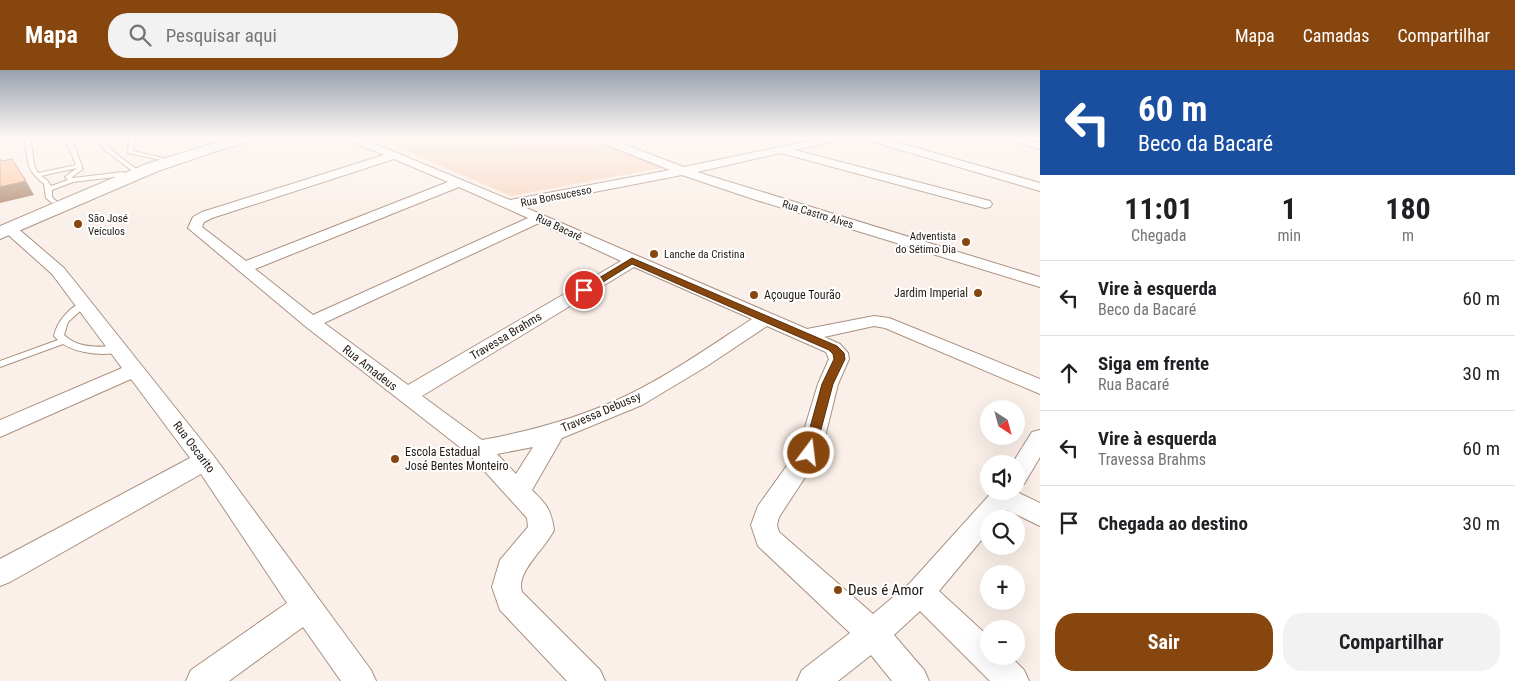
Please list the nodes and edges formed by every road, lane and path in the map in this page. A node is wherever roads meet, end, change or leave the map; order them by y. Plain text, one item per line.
1 (79, 166) edge
2 (32, 167) edge
3 (77, 167) edge
4 (124, 167) edge
5 (140, 167) edge
6 (153, 167) edge
7 (360, 167) edge
8 (421, 167) edge
9 (671, 167) edge
10 (704, 167) edge
11 (845, 167) edge
12 (969, 167) edge
13 (128, 171) junction
14 (683, 171) junction
15 (37, 175) junction
16 (72, 180) junction
17 (458, 183) junction
18 (1040, 187) edge
19 (52, 195) junction
20 (510, 204) junction
21 (985, 204) dead end
22 (539, 218) junction
23 (3, 229) edge
24 (632, 261) junction
25 (245, 267) junction
26 (1040, 282) edge
27 (84, 304) junction
28 (765, 319) junction
29 (311, 322) junction
30 (805, 334) junction
31 (63, 341) junction
32 (119, 350) junction
33 (0, 364) edge
34 (135, 370) junction
35 (1040, 387) edge
36 (406, 396) junction
37 (0, 429) edge
38 (554, 432) junction
39 (1040, 438) edge
40 (478, 449) junction
41 (205, 461) junction
42 (1025, 463) edge
43 (518, 491) junction
44 (999, 500) edge
45 (1023, 500) edge
46 (1040, 514) edge
47 (0, 573) edge
48 (920, 592) junction
49 (306, 607) junction
50 (873, 634) junction
51 (202, 681) edge
52 (360, 681) edge
53 (589, 681) edge
54 (813, 681) edge
55 (913, 681) edge
56 (1013, 681) edge

1 - 16 lane
2 - 15 lane
3 - 15 lane
4 - 13 lane
5 - 13 main road
6 - 23 main road
7 - 25 street, Rua Amadeus
8 - 17 street, Rua Bacaré
9 - 14 street, Rua Castro Alves
10 - 14 street, Rua Bonsucesso
11 - 21 street
12 - 18 street
13 - 16 lane
13 - 19 main road
14 - 20 street, Rua Bonsucesso
14 - 26 street, Rua Castro Alves
15 - 19 lane
16 - 19 lane
17 - 20 street, Rua Bacaré
17 - 25 street
19 - 23 main road
20 - 22 street, Rua Bacaré
22 - 24 street, Rua Bacaré
22 - 29 street
23 - 27 street, Rua Oscarito
24 - 28 street, Rua Bacaré
24 - 36 street, Travessa Brahms
25 - 29 street, Rua Amadeus
27 - 31 lane
27 - 32 street, Rua Oscarito
28 - 30 street, Rua Bacaré
28 - 38 street, Travessa Debussy
29 - 36 street, Rua Amadeus
30 - 35 street
30 - 50 street, Rua Bacaré
31 - 32 lane
31 - 33 lane
32 - 34 street, Rua Oscarito
34 - 37 street
34 - 41 street, Rua Oscarito
36 - 40 street, Rua Amadeus
38 - 40 street, Travessa Debussy
38 - 43 street
39 - 42 street
40 - 43 street, Rua Amadeus
41 - 47 street
41 - 49 street, Rua Oscarito
43 - 53 street, Rua Amadeus
44 - 48 street
45 - 46 street
48 - 50 street
48 - 56 street
49 - 51 street
49 - 52 street, Rua Oscarito
50 - 54 street
50 - 55 street, Rua Bacaré

